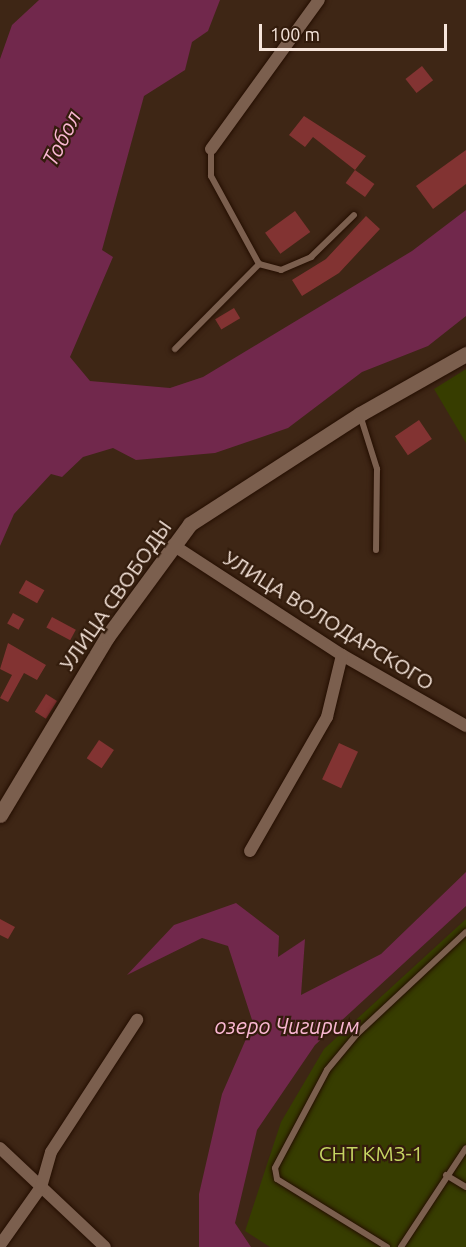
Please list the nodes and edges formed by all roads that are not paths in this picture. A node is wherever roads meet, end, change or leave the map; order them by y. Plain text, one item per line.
1 (319, 0) edge
2 (211, 149) joint
3 (354, 215) dead end
4 (259, 264) junction
5 (175, 349) dead end
6 (466, 354) edge
7 (360, 414) junction
8 (173, 545) junction
9 (376, 550) dead end
10 (342, 655) junction
11 (466, 726) edge
12 (0, 815) edge
13 (250, 851) dead end
14 (466, 932) edge
15 (137, 1020) dead end
16 (0, 1148) edge
17 (466, 1148) edge
18 (446, 1175) junction
19 (41, 1187) junction
20 (466, 1187) edge
21 (0, 1245) edge
22 (105, 1247) edge
23 (387, 1247) edge
24 (401, 1247) edge

1 - 2 street
2 - 4 lane
3 - 4 lane
4 - 5 lane
6 - 7 street, УЛИЦА СВОБОДЫ
7 - 8 street, УЛИЦА СВОБОДЫ
7 - 9 lane
8 - 10 street, УЛИЦА ВОЛОДАРСКОГО
8 - 12 street, УЛИЦА СВОБОДЫ
10 - 11 street, УЛИЦА ВОЛОДАРСКОГО
10 - 13 street
14 - 23 lane
15 - 19 street
16 - 19 street
17 - 18 lane
18 - 20 lane
18 - 24 lane
19 - 21 street
19 - 22 street

